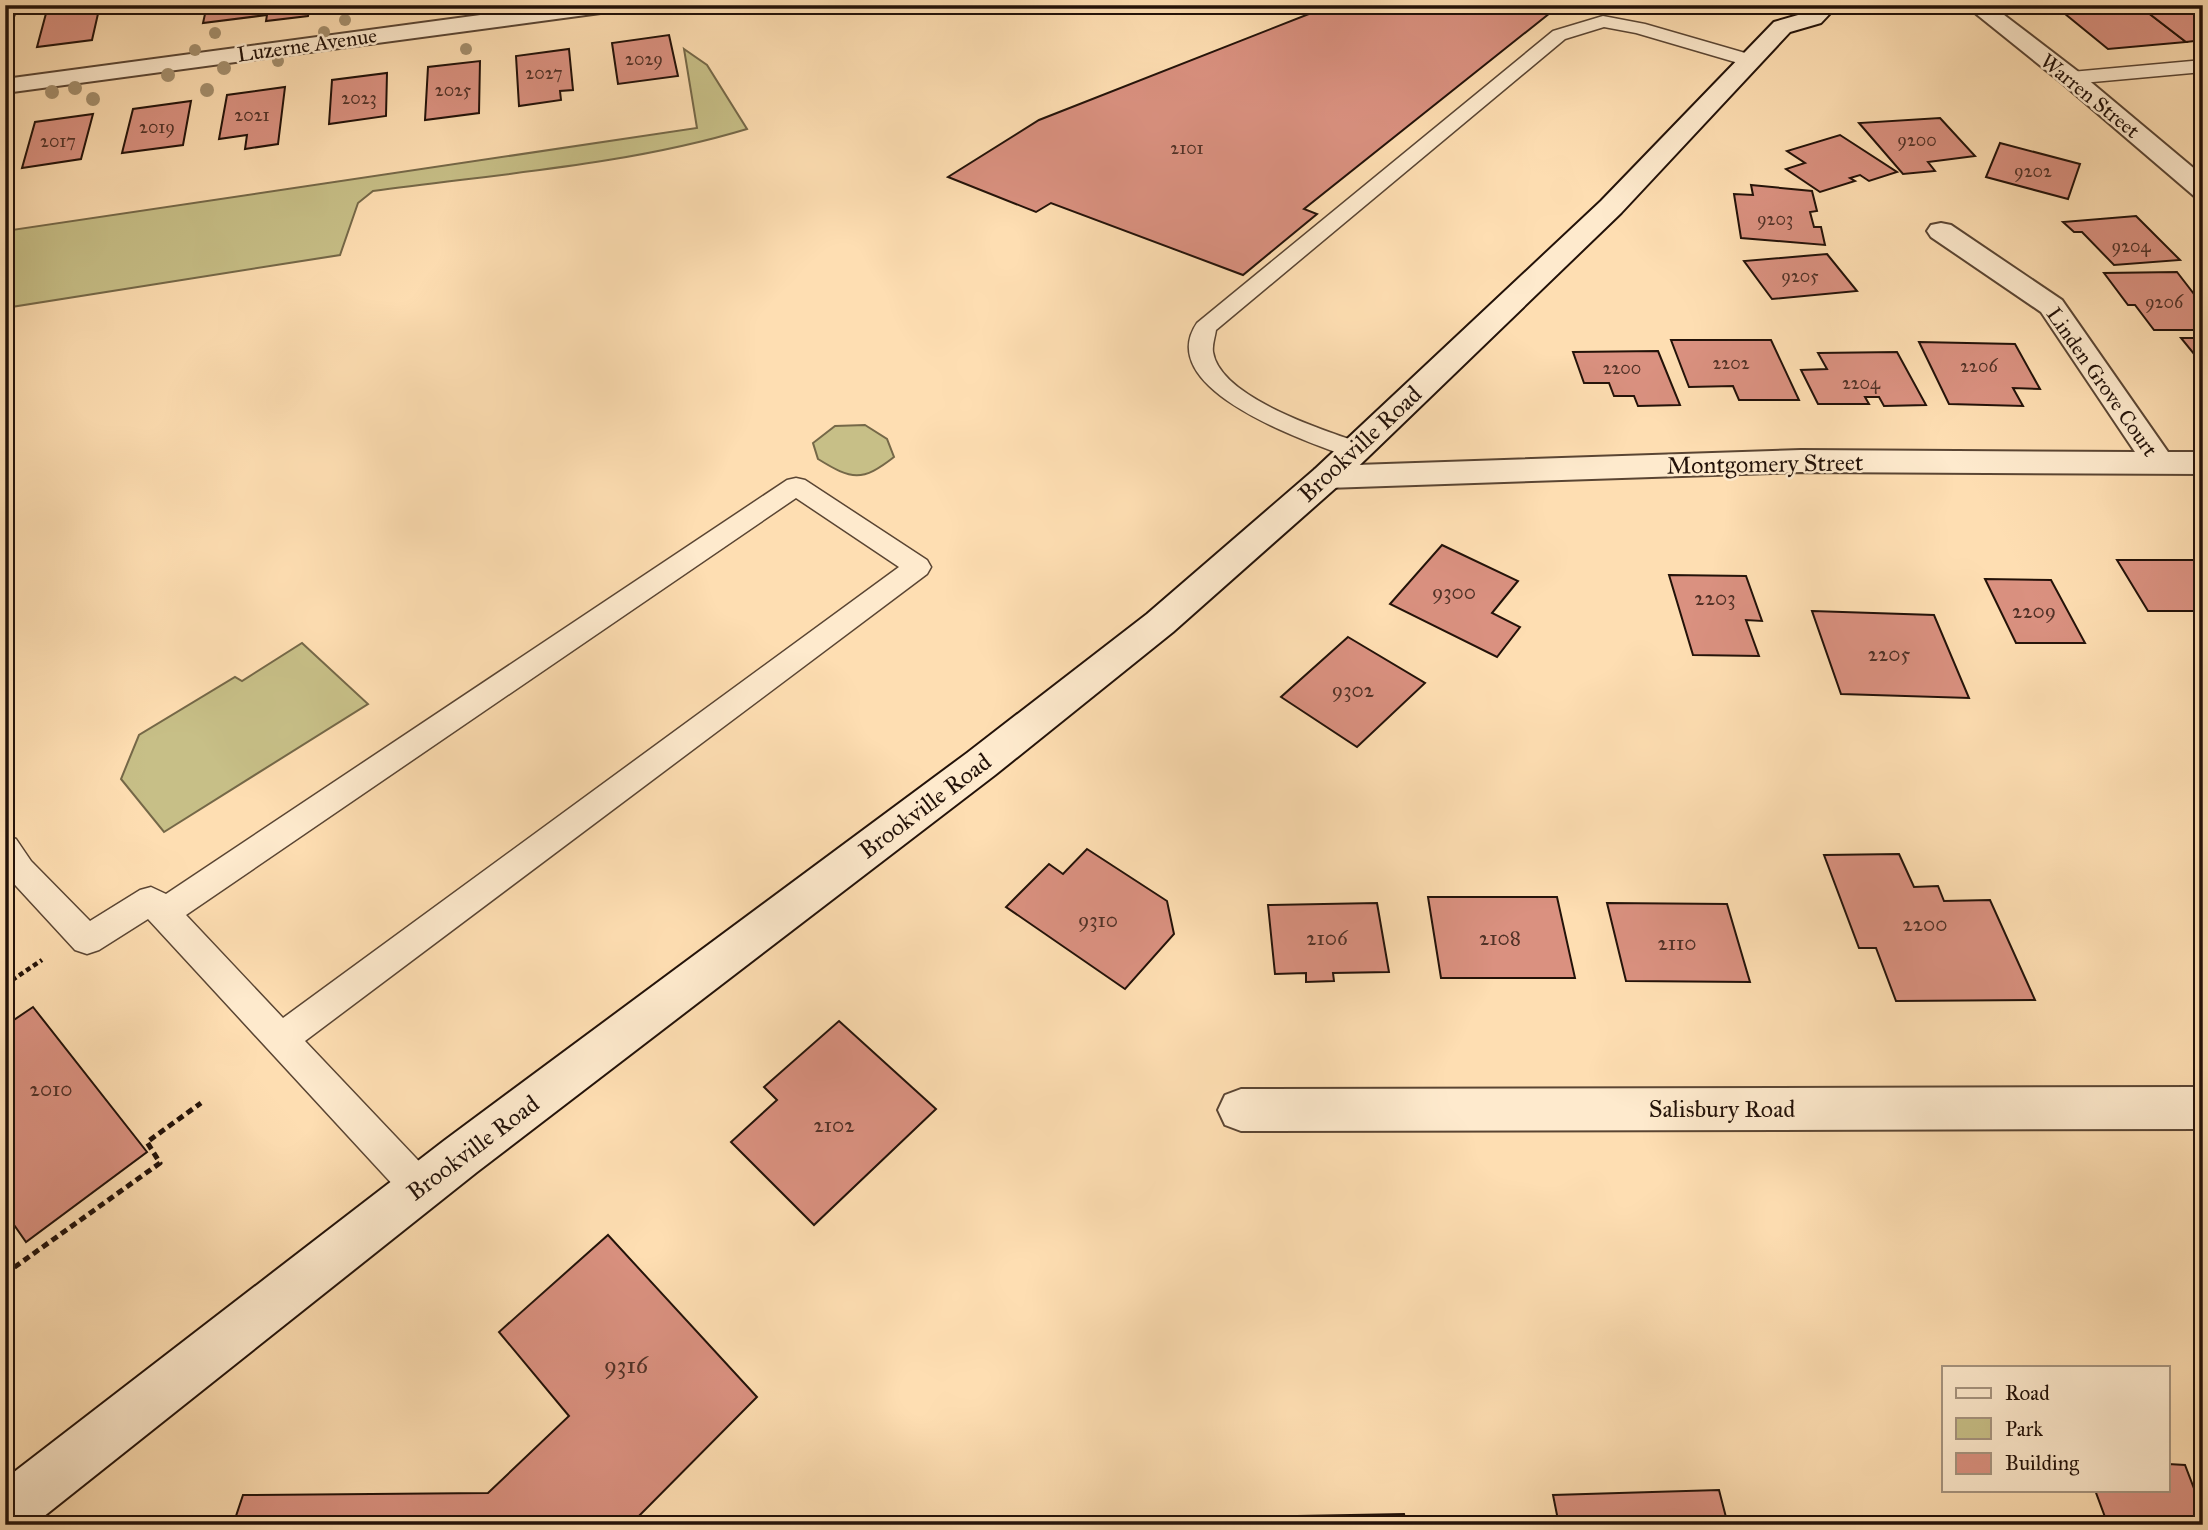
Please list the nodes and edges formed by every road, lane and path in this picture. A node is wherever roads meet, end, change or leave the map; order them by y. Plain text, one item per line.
1 (608, 5) edge
2 (1827, 5) edge
3 (1976, 5) edge
4 (1784, 16) edge
5 (1752, 61) junction
6 (2203, 66) edge
7 (2071, 78) junction
8 (5, 86) edge
9 (2203, 190) edge
10 (1941, 231) dead end
11 (1355, 450) junction
12 (2159, 463) junction
13 (2203, 463) edge
14 (1327, 477) junction
15 (5, 848) edge
16 (163, 913) junction
17 (48, 956) dead end
18 (5, 985) edge
19 (280, 1040) junction
20 (201, 1103) dead end
21 (2203, 1108) edge
22 (1241, 1110) dead end
23 (420, 1188) junction
24 (5, 1274) edge
25 (5, 1513) edge

1 - 8 street, Luzerne Avenue
2 - 4 street, Brookville Road
3 - 7 street, Warren Street
4 - 5 street, Brookville Road
5 - 11 street, Brookville Road
5 - 11 lane
6 - 7 lane
7 - 9 street, Warren Street
10 - 12 street, Linden Grove Court
11 - 14 street, Brookville Road
12 - 13 street, Montgomery Street
12 - 14 street, Montgomery Street
14 - 23 street, Brookville Road
15 - 16 lane
16 - 19 lane
16 - 19 lane
17 - 18 path
19 - 23 lane
20 - 24 path
21 - 22 street, Salisbury Road
23 - 25 street, Brookville Road

